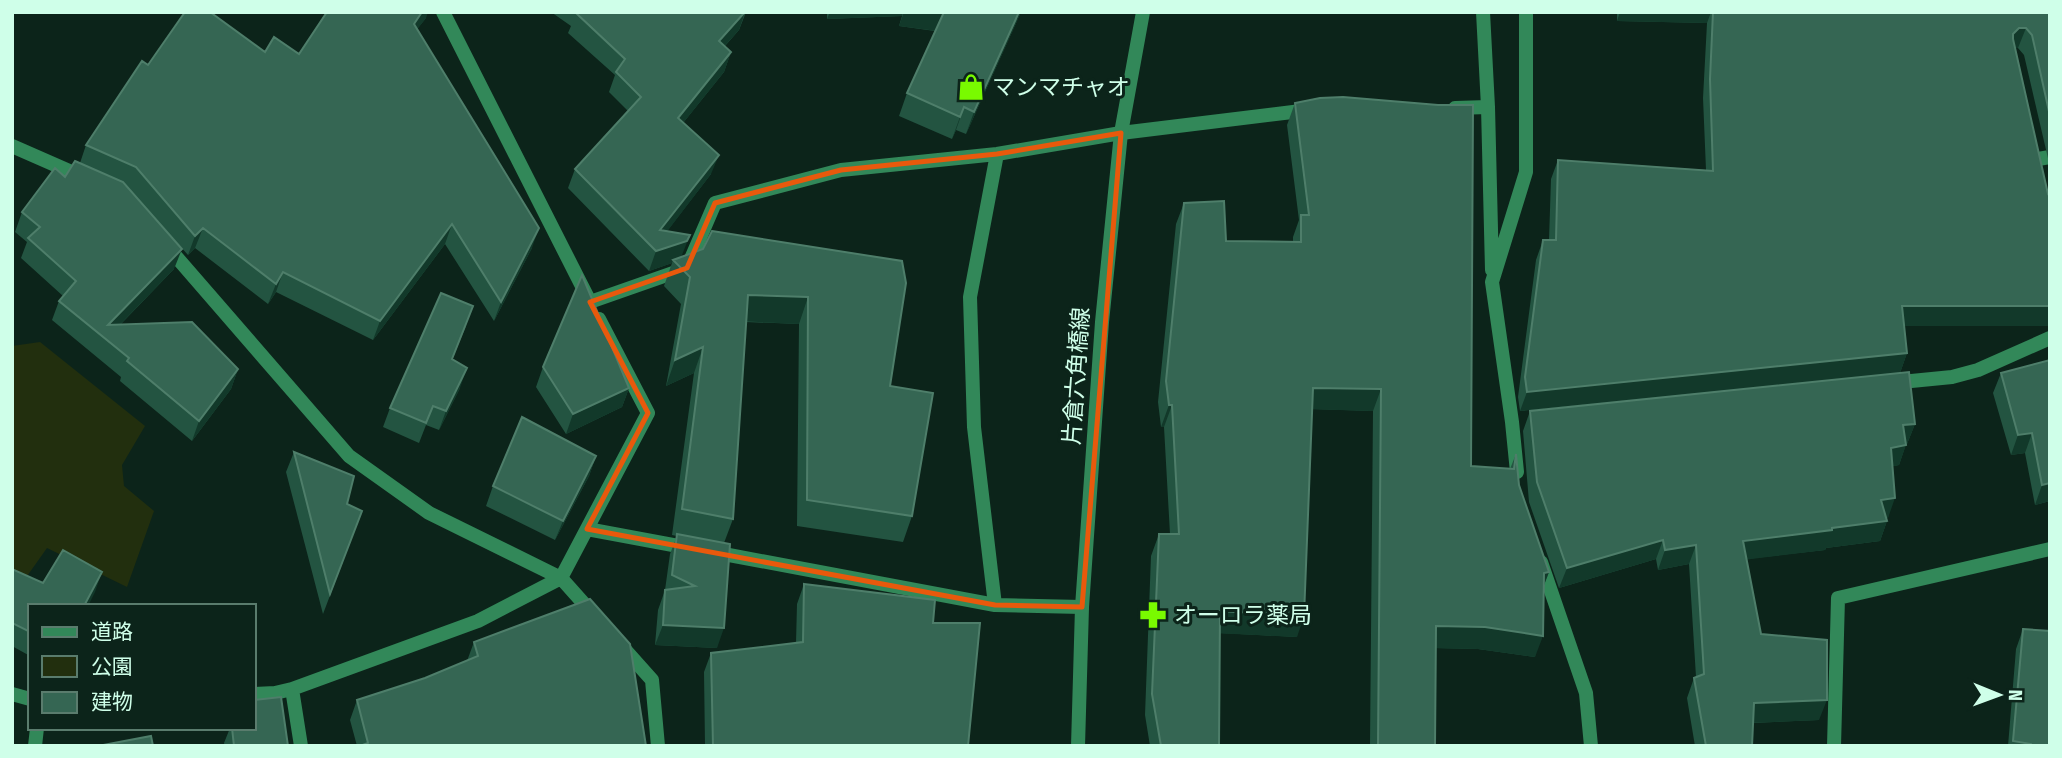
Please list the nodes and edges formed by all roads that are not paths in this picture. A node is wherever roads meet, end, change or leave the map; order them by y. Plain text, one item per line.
1 (443, 12) edge
2 (1143, 12) edge
3 (1483, 12) edge
4 (1526, 12) edge
5 (1488, 107) junction
6 (1436, 108) edge
7 (1318, 110) edge
8 (1121, 133) junction
9 (12, 146) edge
10 (997, 154) junction
11 (98, 184) edge
12 (158, 236) edge
13 (1492, 282) junction
14 (590, 302) junction
15 (2050, 338) edge
16 (1883, 384) edge
17 (1519, 490) edge
18 (587, 529) junction
19 (2050, 549) edge
20 (1538, 554) edge
21 (561, 578) junction
22 (995, 605) junction
23 (1082, 607) junction
24 (292, 689) junction
25 (256, 694) edge
26 (301, 746) edge
27 (658, 746) edge
28 (1078, 746) edge
29 (1591, 746) edge
30 (1834, 746) edge

1 - 14 street
2 - 8 street, 片倉六角橋線
3 - 5 street
4 - 13 street
5 - 6 street
5 - 13 street
7 - 8 street
8 - 10 street
8 - 23 street, 片倉六角橋線
9 - 11 street
10 - 14 street
10 - 22 street
12 - 21 street
13 - 17 street
14 - 18 street
15 - 16 street
18 - 21 street
18 - 22 street
19 - 30 street
20 - 29 street
21 - 24 street
21 - 27 street
22 - 23 street
23 - 28 street, 片倉六角橋線
24 - 25 street
24 - 26 street

